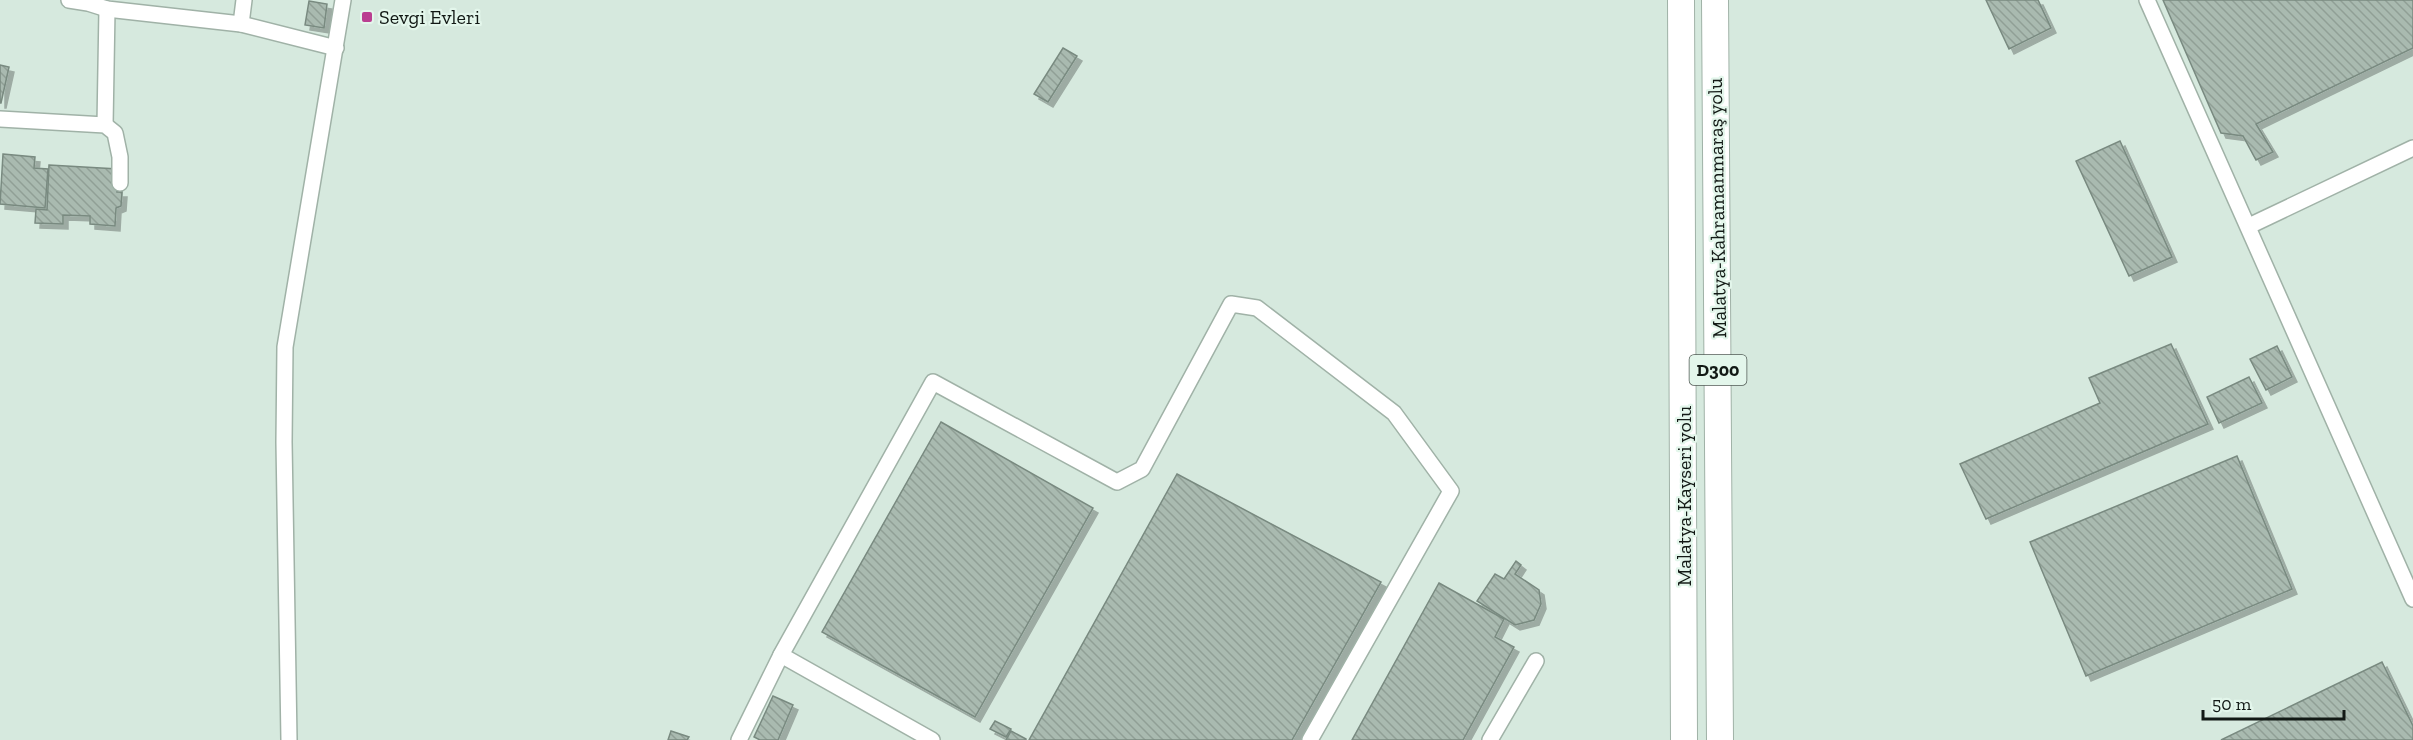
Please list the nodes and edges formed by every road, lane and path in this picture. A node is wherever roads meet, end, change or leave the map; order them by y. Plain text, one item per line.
1 (69, 0) edge
2 (168, 0) edge
3 (244, 0) edge
4 (343, 0) edge
5 (1681, 0) edge
6 (1715, 0) edge
7 (2148, 0) edge
8 (88, 1) edge
9 (107, 9) junction
10 (166, 16) junction
11 (241, 24) junction
12 (336, 48) junction
13 (0, 119) edge
14 (105, 125) junction
15 (2413, 148) edge
16 (120, 183) dead end
17 (2249, 226) junction
18 (2413, 599) edge
19 (781, 655) junction
20 (1536, 661) dead end
21 (289, 740) edge
22 (739, 740) edge
23 (932, 740) edge
24 (1310, 740) edge
25 (1490, 740) edge
26 (1684, 740) edge
27 (1720, 740) edge

1 - 8 street
2 - 10 street
3 - 11 street
4 - 12 street
5 - 26 highway, Malatya-Kayseri yolu / D300
6 - 27 highway, Malatya-Kahramanmaraş yolu / D300
7 - 17 street
8 - 9 street
9 - 10 street
9 - 14 street
10 - 11 street
11 - 12 street
12 - 21 street
13 - 14 street
14 - 16 street
15 - 17 street
17 - 18 street
19 - 22 street
19 - 23 street
19 - 24 street
20 - 25 street

